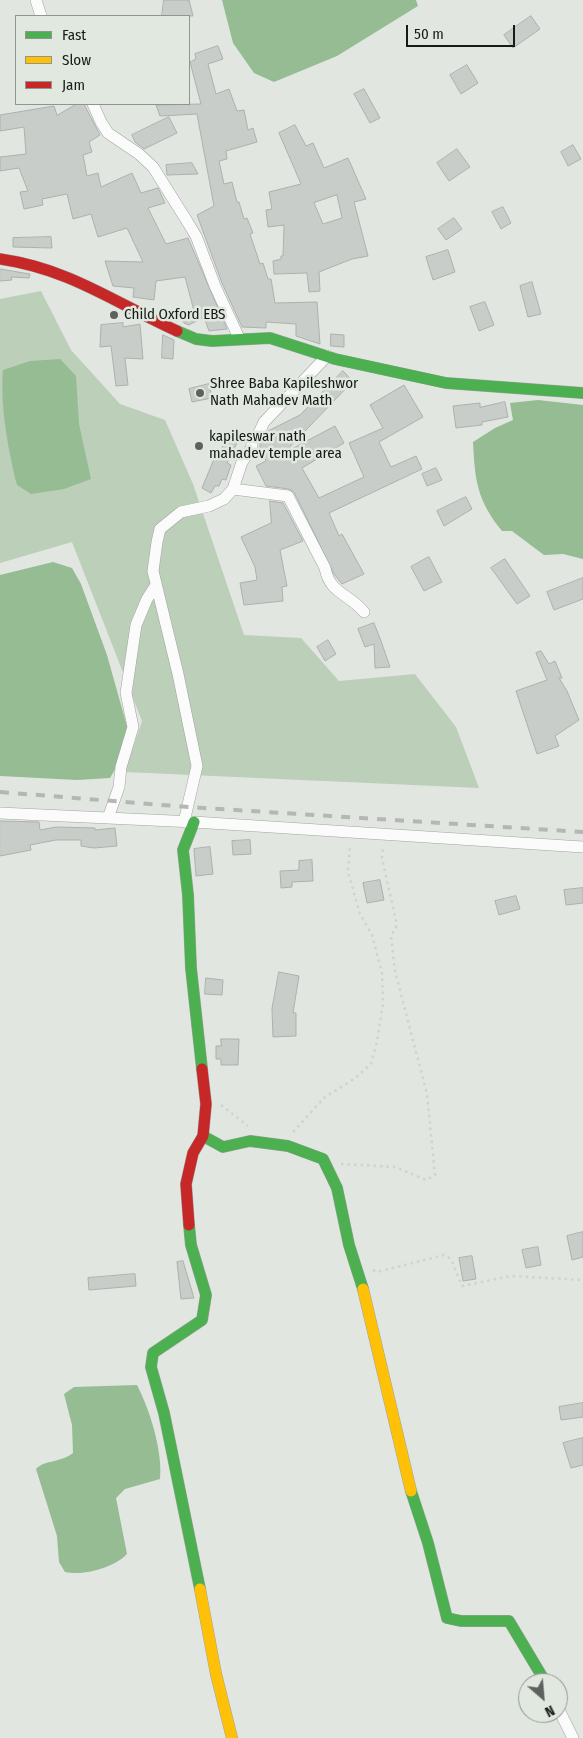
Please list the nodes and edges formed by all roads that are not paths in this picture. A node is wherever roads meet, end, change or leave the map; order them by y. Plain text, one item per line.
1 (36, 0) edge
2 (41, 15) edge
3 (93, 105) edge
4 (0, 259) edge
5 (239, 338) junction
6 (327, 356) junction
7 (583, 393) edge
8 (233, 489) junction
9 (156, 585) junction
10 (364, 612) dead end
11 (0, 812) edge
12 (108, 818) junction
13 (189, 822) junction
14 (583, 848) edge
15 (203, 1136) junction
16 (540, 1673) edge
17 (565, 1723) edge
18 (232, 1738) edge
19 (572, 1738) edge

1 - 2 street
3 - 5 street
4 - 5 street
5 - 6 street
6 - 7 street
6 - 8 street
8 - 9 street
8 - 10 street
9 - 12 street
9 - 13 street
11 - 12 street
12 - 13 street
13 - 14 street
13 - 15 street
15 - 16 street
15 - 18 street
17 - 19 street

